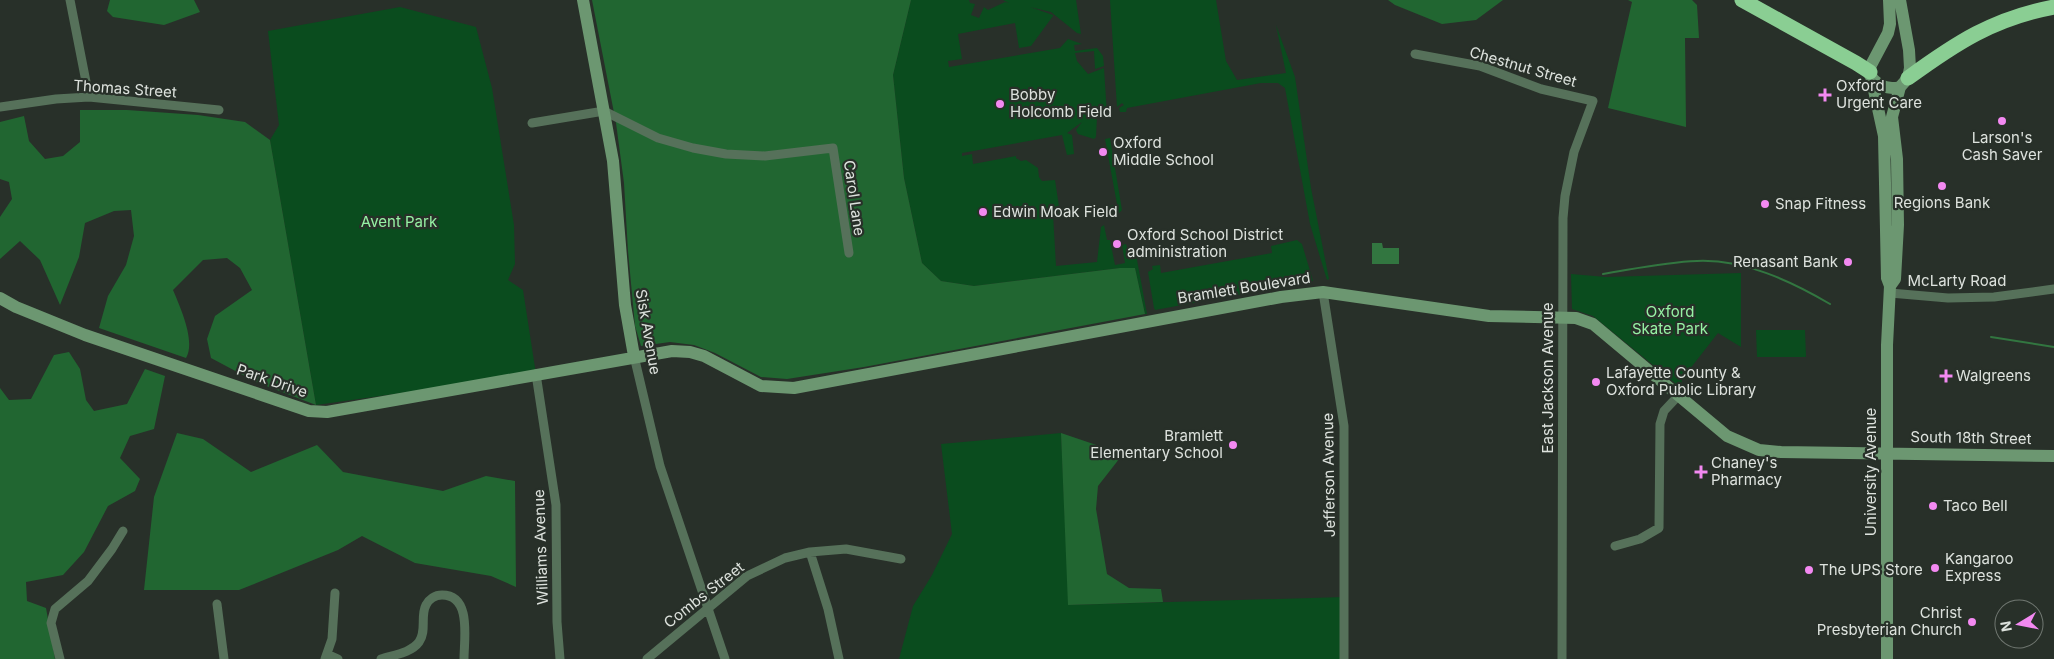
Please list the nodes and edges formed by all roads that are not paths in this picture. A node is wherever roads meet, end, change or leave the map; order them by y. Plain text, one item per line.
1 (70, 0) edge
2 (583, 0) edge
3 (1742, 0) edge
4 (1889, 0) edge
5 (1900, 0) edge
6 (2054, 8) edge
7 (1415, 54) dead end
8 (1870, 74) junction
9 (1904, 82) junction
10 (89, 97) junction
11 (1593, 101) joint
12 (0, 107) edge
13 (218, 110) dead end
14 (604, 111) junction
15 (532, 123) dead end
16 (849, 253) dead end
17 (2054, 289) edge
18 (1890, 290) junction
19 (1323, 292) junction
20 (0, 298) edge
21 (1562, 317) junction
22 (634, 356) junction
23 (536, 374) junction
24 (1679, 395) junction
25 (1887, 453) junction
26 (2054, 456) edge
27 (122, 532) dead end
28 (1615, 546) dead end
29 (810, 552) junction
30 (901, 559) dead end
31 (335, 593) dead end
32 (217, 604) dead end
33 (709, 607) junction
34 (326, 657) edge
35 (60, 659) edge
36 (224, 659) edge
37 (338, 659) edge
38 (381, 659) edge
39 (464, 659) edge
40 (560, 659) edge
41 (647, 659) edge
42 (725, 659) edge
43 (839, 659) edge
44 (1344, 659) edge
45 (1562, 659) edge
46 (1887, 659) edge

1 - 10 street
2 - 14 street, Sisk Avenue
3 - 8 highway
4 - 8 street
5 - 9 street, University Avenue
6 - 9 highway
7 - 11 street, Chestnut Street
8 - 9 street
8 - 18 street, University Avenue
9 - 18 street, University Avenue
10 - 12 street, Thomas Street
10 - 13 street, Thomas Street
11 - 21 street, East Jackson Avenue
14 - 15 street
14 - 16 street, Carol Lane
14 - 22 street, Sisk Avenue
17 - 18 street, McLarty Road
18 - 25 street, University Avenue
19 - 21 street, Bramlett Boulevard
19 - 22 street, Bramlett Boulevard
19 - 44 street, Jefferson Avenue
20 - 23 street, Park Drive
21 - 24 street, Bramlett Boulevard
21 - 45 street, East Jackson Avenue
22 - 23 street, Park Drive
22 - 33 street, Sisk Avenue
23 - 40 street, Williams Avenue
24 - 25 street, Bramlett Boulevard
24 - 28 street
25 - 26 street, South 18th Street
25 - 46 street, University Avenue
27 - 35 street
29 - 30 street, Combs Street
29 - 33 street, Combs Street
29 - 43 street
31 - 34 street
32 - 36 street
33 - 41 street, Combs Street
33 - 42 street, Sisk Avenue
34 - 37 street
38 - 39 street

